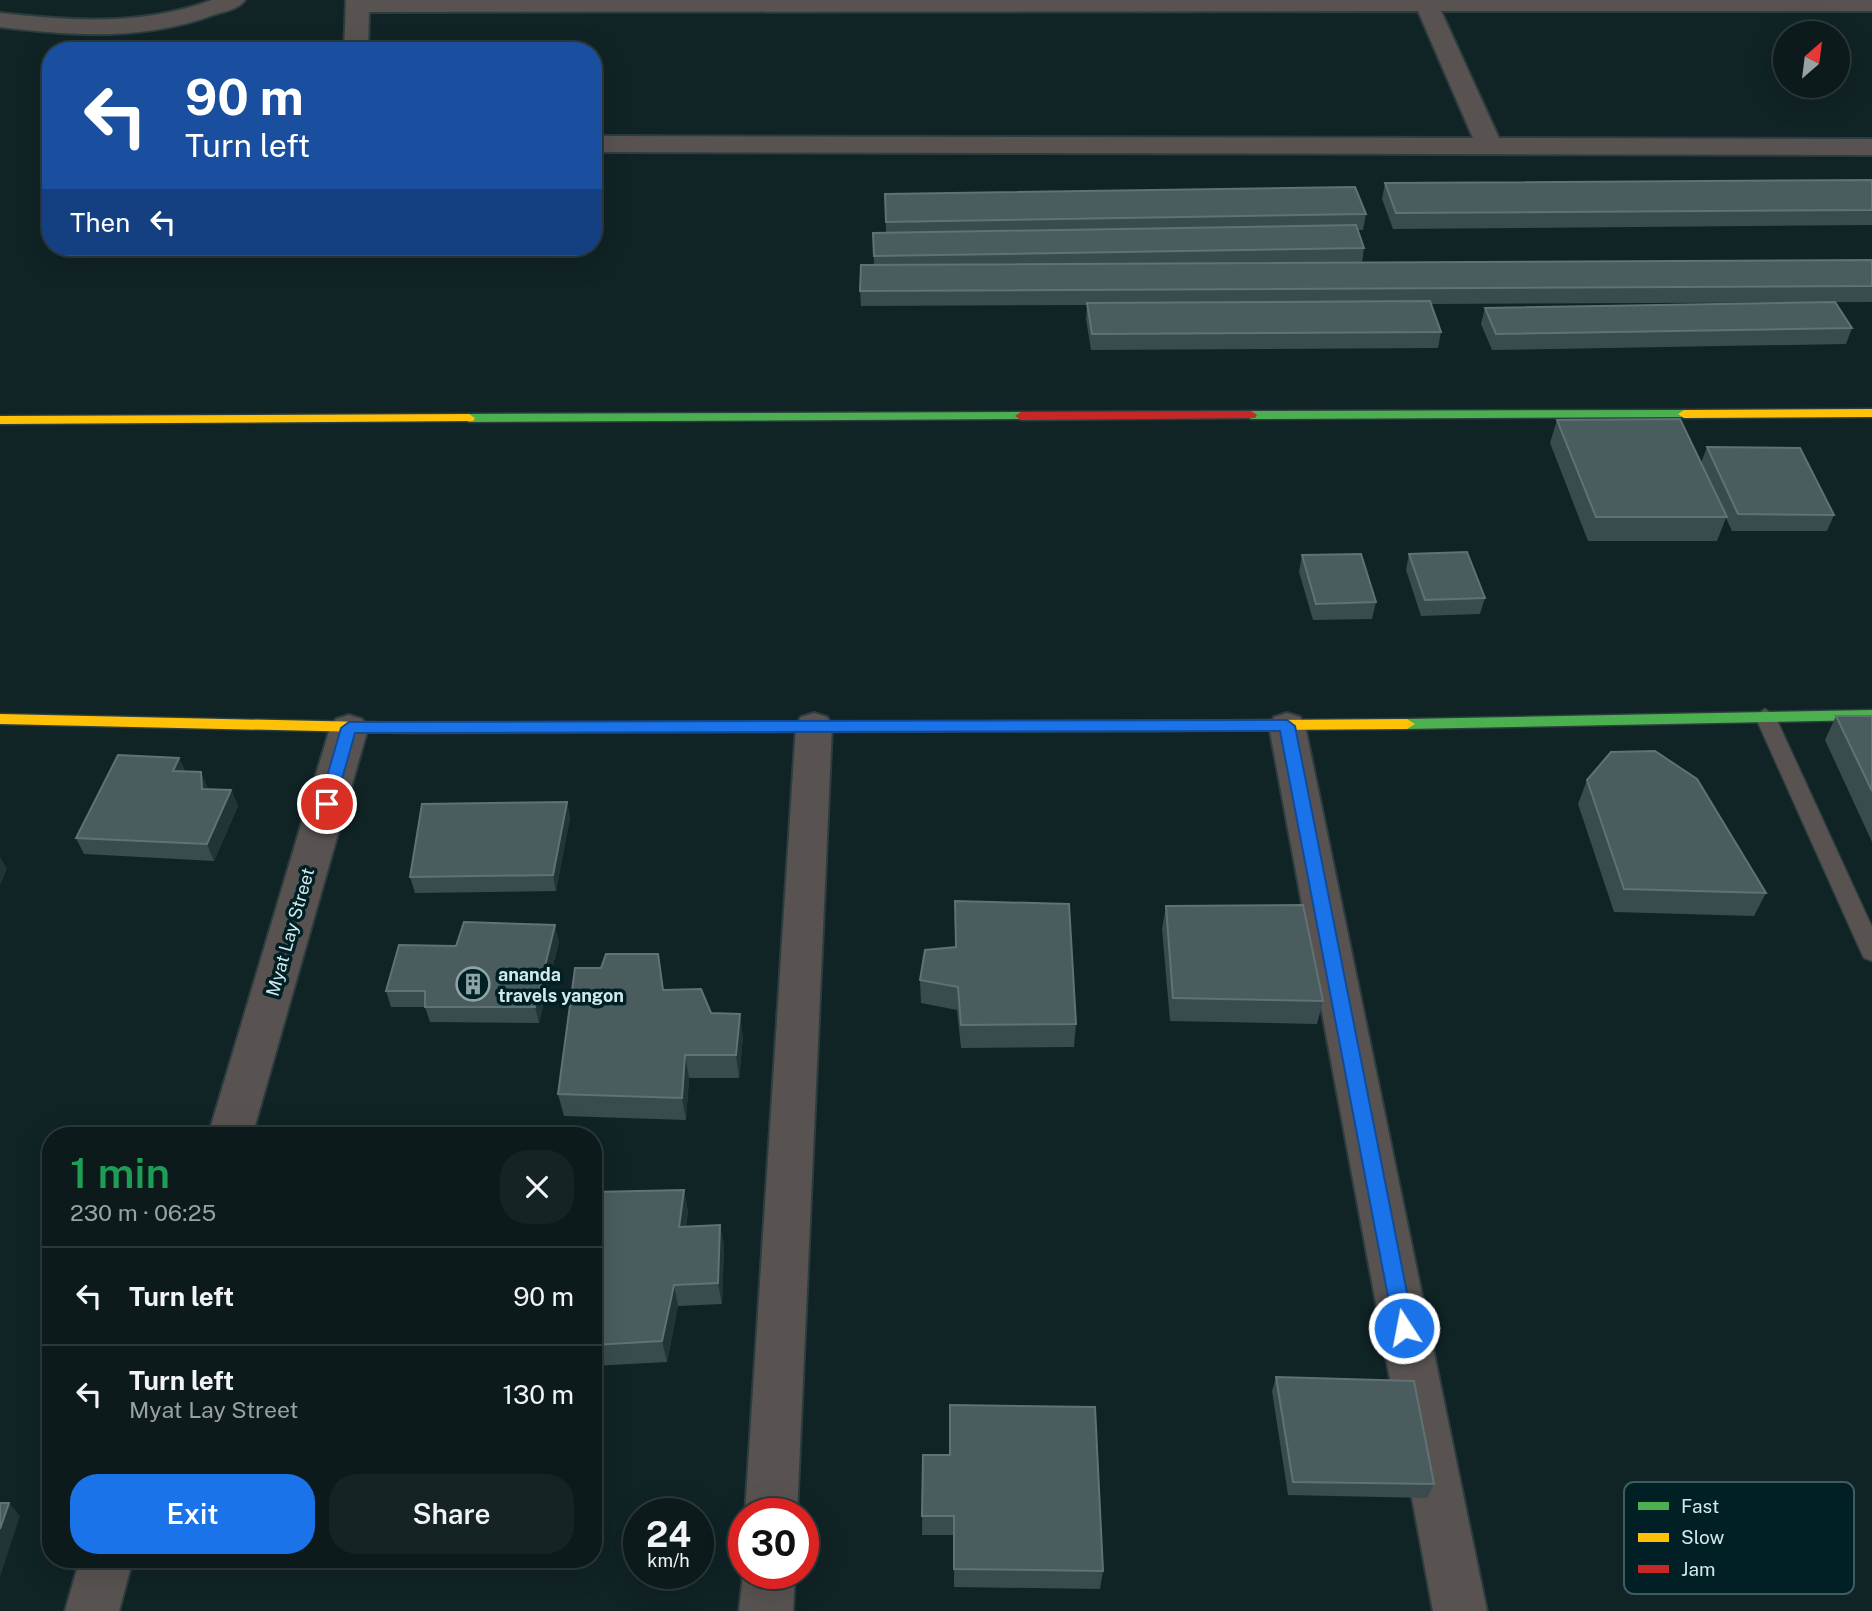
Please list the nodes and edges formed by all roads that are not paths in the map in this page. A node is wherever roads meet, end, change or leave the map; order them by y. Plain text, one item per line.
1 (233, 0) edge
2 (358, 3) edge
3 (699, 3) edge
4 (1426, 4) junction
5 (1872, 4) edge
6 (0, 20) edge
7 (356, 42) edge
8 (602, 144) edge
9 (1490, 147) junction
10 (1872, 147) edge
11 (1872, 413) edge
12 (0, 420) edge
13 (1872, 715) edge
14 (1765, 716) junction
15 (0, 719) edge
16 (814, 726) junction
17 (1287, 726) junction
18 (349, 728) junction
19 (1872, 952) edge
20 (233, 1127) edge
21 (772, 1498) edge
22 (104, 1568) edge
23 (767, 1589) edge
24 (92, 1611) edge
25 (766, 1611) edge
26 (1461, 1611) edge

1 - 6 street
2 - 3 street
2 - 7 street
3 - 4 street
4 - 5 street
4 - 9 street
8 - 9 street
9 - 10 street
11 - 12 street
13 - 14 street
14 - 17 street
14 - 19 lane
15 - 18 street
16 - 17 street
16 - 18 street
16 - 21 street
17 - 26 street
18 - 20 street, Myat Lay Street
22 - 24 street
23 - 25 street

